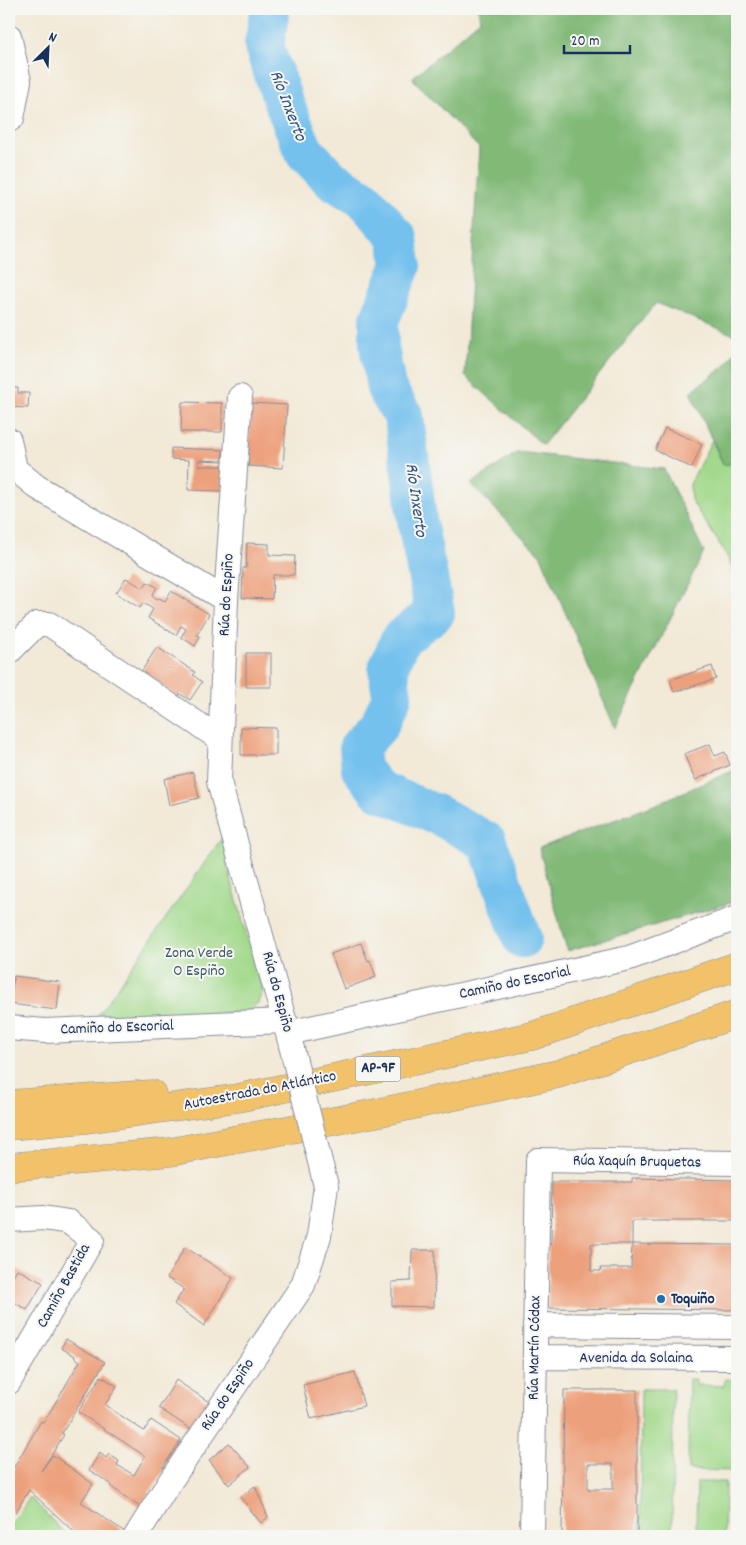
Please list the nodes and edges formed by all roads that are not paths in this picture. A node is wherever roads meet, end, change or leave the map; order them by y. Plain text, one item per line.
1 (9, 36) edge
2 (9, 120) edge
3 (240, 397) dead end
4 (9, 440) edge
5 (226, 600) junction
6 (9, 652) edge
7 (220, 739) junction
8 (737, 918) edge
9 (737, 966) edge
10 (737, 1014) edge
11 (9, 1028) edge
12 (288, 1033) junction
13 (238, 1098) junction
14 (9, 1104) edge
15 (9, 1126) edge
16 (170, 1152) junction
17 (538, 1160) joint
18 (737, 1163) edge
19 (9, 1167) edge
20 (9, 1185) edge
21 (9, 1220) edge
22 (535, 1325) junction
23 (737, 1327) edge
24 (535, 1357) junction
25 (737, 1358) edge
26 (9, 1382) edge
27 (136, 1536) edge
28 (532, 1536) edge

1 - 2 street
3 - 5 street, Rúa do Espiño
4 - 5 street
5 - 7 street, Rúa do Espiño
6 - 7 street
7 - 12 street, Rúa do Espiño
8 - 12 street, Camiño do Escorial
9 - 13 highway, Autoestrada do Atlántico / AP-9F
10 - 16 highway
11 - 12 street, Camiño do Escorial
12 - 27 street, Rúa do Espiño, bridge
13 - 14 highway
13 - 15 highway, Autoestrada do Atlántico / AP-9F
16 - 19 highway
16 - 20 highway
17 - 18 street, Rúa Xaquín Bruquetas
17 - 22 street, Rúa Martín Códax
21 - 26 street, Camiño Bastida
22 - 23 street, Avenida da Solaina
22 - 24 street, Rúa Martín Códax
24 - 25 street, Avenida da Solaina
24 - 28 street, Rúa Martín Códax

